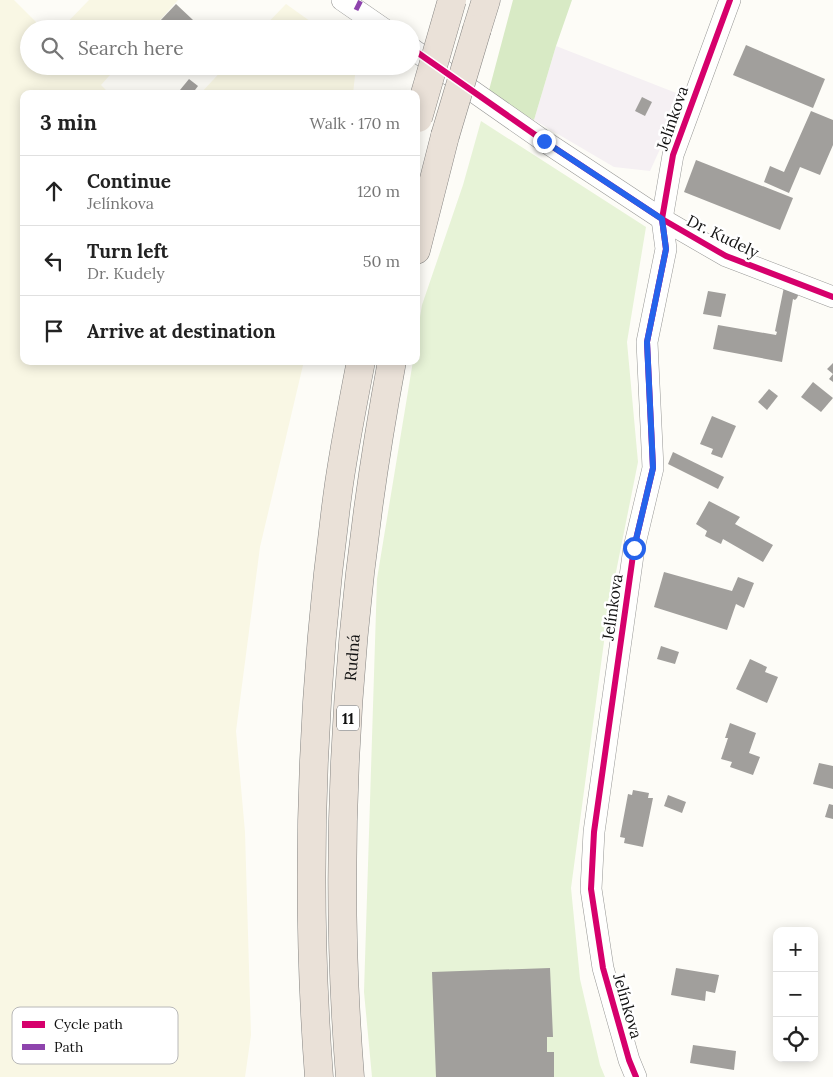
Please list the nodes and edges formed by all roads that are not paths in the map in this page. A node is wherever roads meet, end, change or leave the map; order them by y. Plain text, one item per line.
1 (342, 0) edge
2 (452, 0) edge
3 (486, 0) edge
4 (730, 0) edge
5 (371, 20) edge
6 (420, 54) edge
7 (420, 111) edge
8 (662, 219) junction
9 (420, 234) edge
10 (833, 297) edge
11 (360, 365) edge
12 (391, 365) edge
13 (319, 1077) edge
14 (350, 1077) edge
15 (636, 1077) edge

1 - 5 street
2 - 7 highway, bridge
3 - 9 highway, bridge
4 - 8 street, Jelínkova
6 - 8 street, Dr. Kudely
8 - 10 street, Dr. Kudely
8 - 15 street, Jelínkova
11 - 13 highway, Rudná / 11
12 - 14 highway, Rudná / 11

